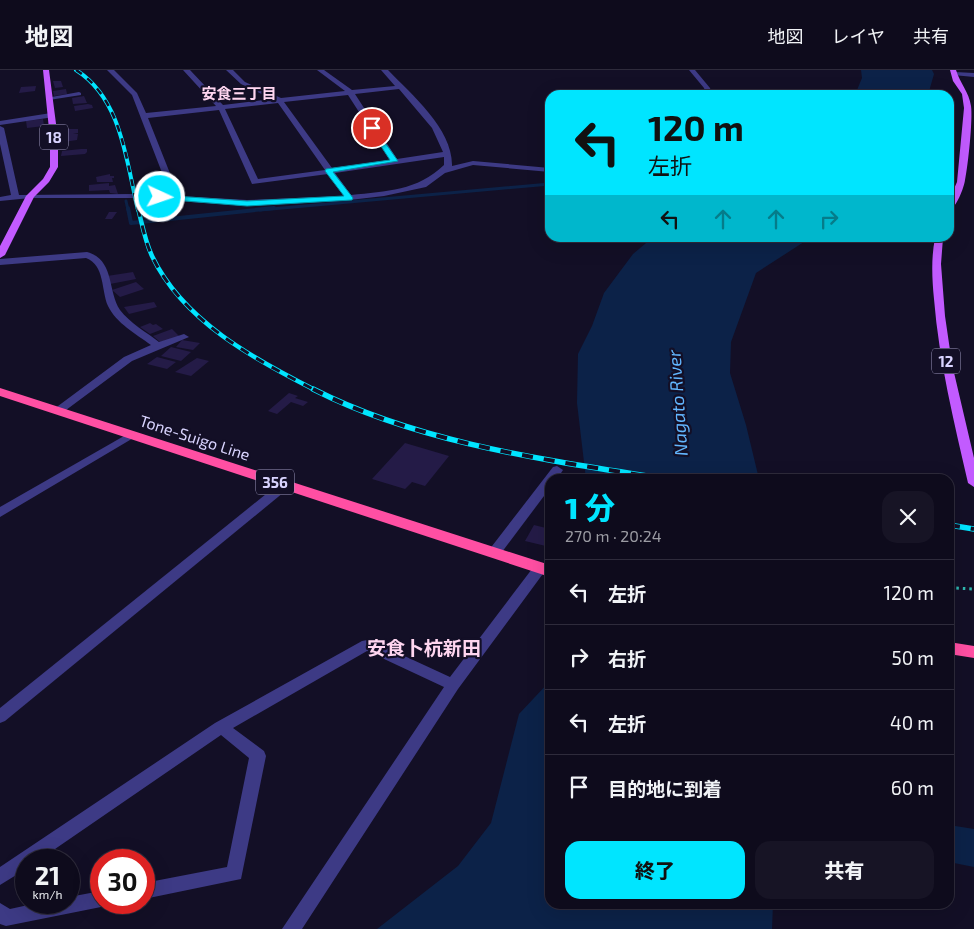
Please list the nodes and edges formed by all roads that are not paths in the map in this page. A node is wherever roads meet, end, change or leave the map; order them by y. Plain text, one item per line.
1 (46, 70) edge
2 (110, 70) edge
3 (186, 70) edge
4 (229, 70) edge
5 (320, 70) edge
6 (384, 70) edge
7 (692, 70) edge
8 (954, 72) edge
9 (974, 75) edge
10 (400, 87) junction
11 (708, 90) edge
12 (350, 92) junction
13 (79, 94) dead end
14 (49, 98) junction
15 (279, 100) junction
16 (221, 107) junction
17 (51, 115) junction
18 (143, 116) junction
19 (0, 122) edge
20 (0, 128) edge
21 (448, 154) junction
22 (394, 161) junction
23 (545, 170) edge
24 (329, 171) junction
25 (444, 171) junction
26 (30, 196) junction
27 (954, 197) edge
28 (16, 198) junction
29 (176, 198) junction
30 (349, 198) junction
31 (0, 199) edge
32 (938, 242) edge
33 (0, 255) edge
34 (0, 262) edge
35 (184, 337) dead end
36 (158, 346) junction
37 (0, 392) edge
38 (58, 411) junction
39 (131, 436) junction
40 (971, 452) edge
41 (974, 483) edge
42 (285, 485) junction
43 (545, 486) edge
44 (0, 513) edge
45 (494, 553) junction
46 (545, 569) edge
47 (954, 649) edge
48 (974, 652) edge
49 (453, 685) junction
50 (0, 717) edge
51 (221, 728) junction
52 (0, 877) edge
53 (155, 889) edge
54 (90, 901) edge
55 (0, 911) edge
56 (291, 929) edge

1 - 14 main road, 18
2 - 18 street
3 - 16 street
4 - 15 street
5 - 12 street
6 - 10 street
7 - 11 street
8 - 9 street
8 - 27 main road
10 - 12 street
10 - 21 street
12 - 15 street
12 - 22 street
13 - 14 street
14 - 17 main road, 18
15 - 16 street
15 - 24 street
16 - 18 street
16 - 24 street
17 - 19 street
17 - 26 main road, 18
18 - 29 street
20 - 28 street
21 - 22 street
21 - 25 street
22 - 24 street
23 - 25 street
24 - 30 street
25 - 30 street
26 - 28 street
26 - 29 street
26 - 33 main road, 18
28 - 31 street
29 - 30 street
32 - 40 main road, 12
34 - 36 street
35 - 36 street
36 - 38 street
37 - 38 highway, Tone-Suigo Line / 356
38 - 39 highway, Tone-Suigo Line / 356
39 - 42 highway, Tone-Suigo Line / 356
39 - 44 street
40 - 41 main road, 12
42 - 45 highway, Tone-Suigo Line / 356
42 - 50 street
43 - 45 street
45 - 46 highway, Tone-Suigo Line / 356
46 - 49 street
47 - 48 highway
49 - 51 street
49 - 56 street
51 - 52 street
51 - 53 street
54 - 55 street

